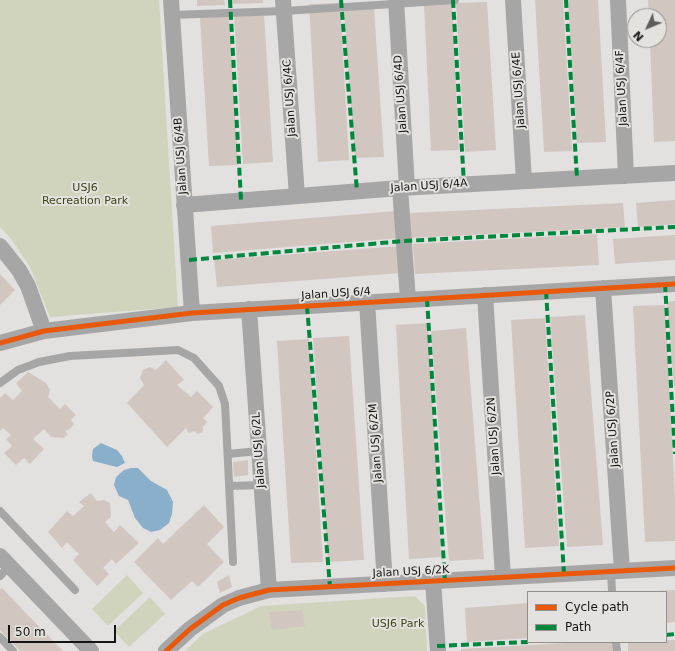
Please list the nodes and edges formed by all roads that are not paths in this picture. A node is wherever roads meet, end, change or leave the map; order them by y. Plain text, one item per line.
1 (455, 0) edge
2 (513, 0) edge
3 (618, 0) edge
4 (396, 2) edge
5 (284, 5) edge
6 (171, 8) edge
7 (675, 173) edge
8 (626, 176) junction
9 (524, 181) junction
10 (404, 188) junction
11 (297, 196) junction
12 (184, 205) junction
13 (0, 246) edge
14 (675, 284) edge
15 (604, 288) junction
16 (485, 295) junction
17 (408, 300) junction
18 (367, 302) junction
19 (249, 309) junction
20 (192, 313) junction
21 (44, 331) junction
22 (0, 343) edge
23 (0, 384) edge
24 (259, 451) junction
25 (228, 454) junction
26 (262, 485) junction
27 (229, 486) junction
28 (0, 511) edge
29 (233, 562) dead end
30 (3, 566) edge
31 (675, 568) edge
32 (617, 572) junction
33 (503, 577) junction
34 (433, 581) junction
35 (385, 584) junction
36 (75, 590) dead end
37 (269, 590) junction
38 (612, 591) edge
39 (0, 637) edge
40 (13, 651) edge
41 (91, 651) edge
42 (166, 651) edge
43 (438, 651) edge

1 - 4 lane
2 - 9 street, Jalan USJ 6/4E
3 - 8 street, Jalan USJ 6/4F
4 - 5 lane
4 - 10 street, Jalan USJ 6/4D
5 - 6 lane
5 - 11 street, Jalan USJ 6/4C
6 - 12 street, Jalan USJ 6/4B
7 - 8 street, Jalan USJ 6/4A
8 - 9 street, Jalan USJ 6/4A
9 - 10 street, Jalan USJ 6/4A
10 - 11 street, Jalan USJ 6/4A
10 - 17 street, Jalan USJ 6/4D
11 - 12 street, Jalan USJ 6/4A
12 - 20 street, Jalan USJ 6/4B
13 - 21 street
14 - 15 street, Jalan USJ 6/4
15 - 16 street, Jalan USJ 6/4
15 - 32 street, Jalan USJ 6/2P
16 - 17 street, Jalan USJ 6/4
16 - 33 street, Jalan USJ 6/2N
17 - 18 street, Jalan USJ 6/4
18 - 19 street, Jalan USJ 6/4
18 - 35 street, Jalan USJ 6/2M
19 - 20 street, Jalan USJ 6/4
19 - 24 street, Jalan USJ 6/2L
20 - 21 street, Jalan USJ 6/4
21 - 22 street, Jalan USJ 6/4
23 - 25 lane
24 - 25 lane
24 - 26 street, Jalan USJ 6/2L
25 - 27 lane
26 - 27 lane
26 - 37 street, Jalan USJ 6/2L
27 - 29 lane
28 - 36 lane
30 - 41 street
31 - 32 street, Jalan USJ 6/2K
32 - 33 street, Jalan USJ 6/2K
32 - 38 lane
33 - 34 street, Jalan USJ 6/2K
34 - 35 street, Jalan USJ 6/2K
34 - 43 street
35 - 37 street, Jalan USJ 6/2K
37 - 42 street, Jalan USJ 6/2K
39 - 40 lane

